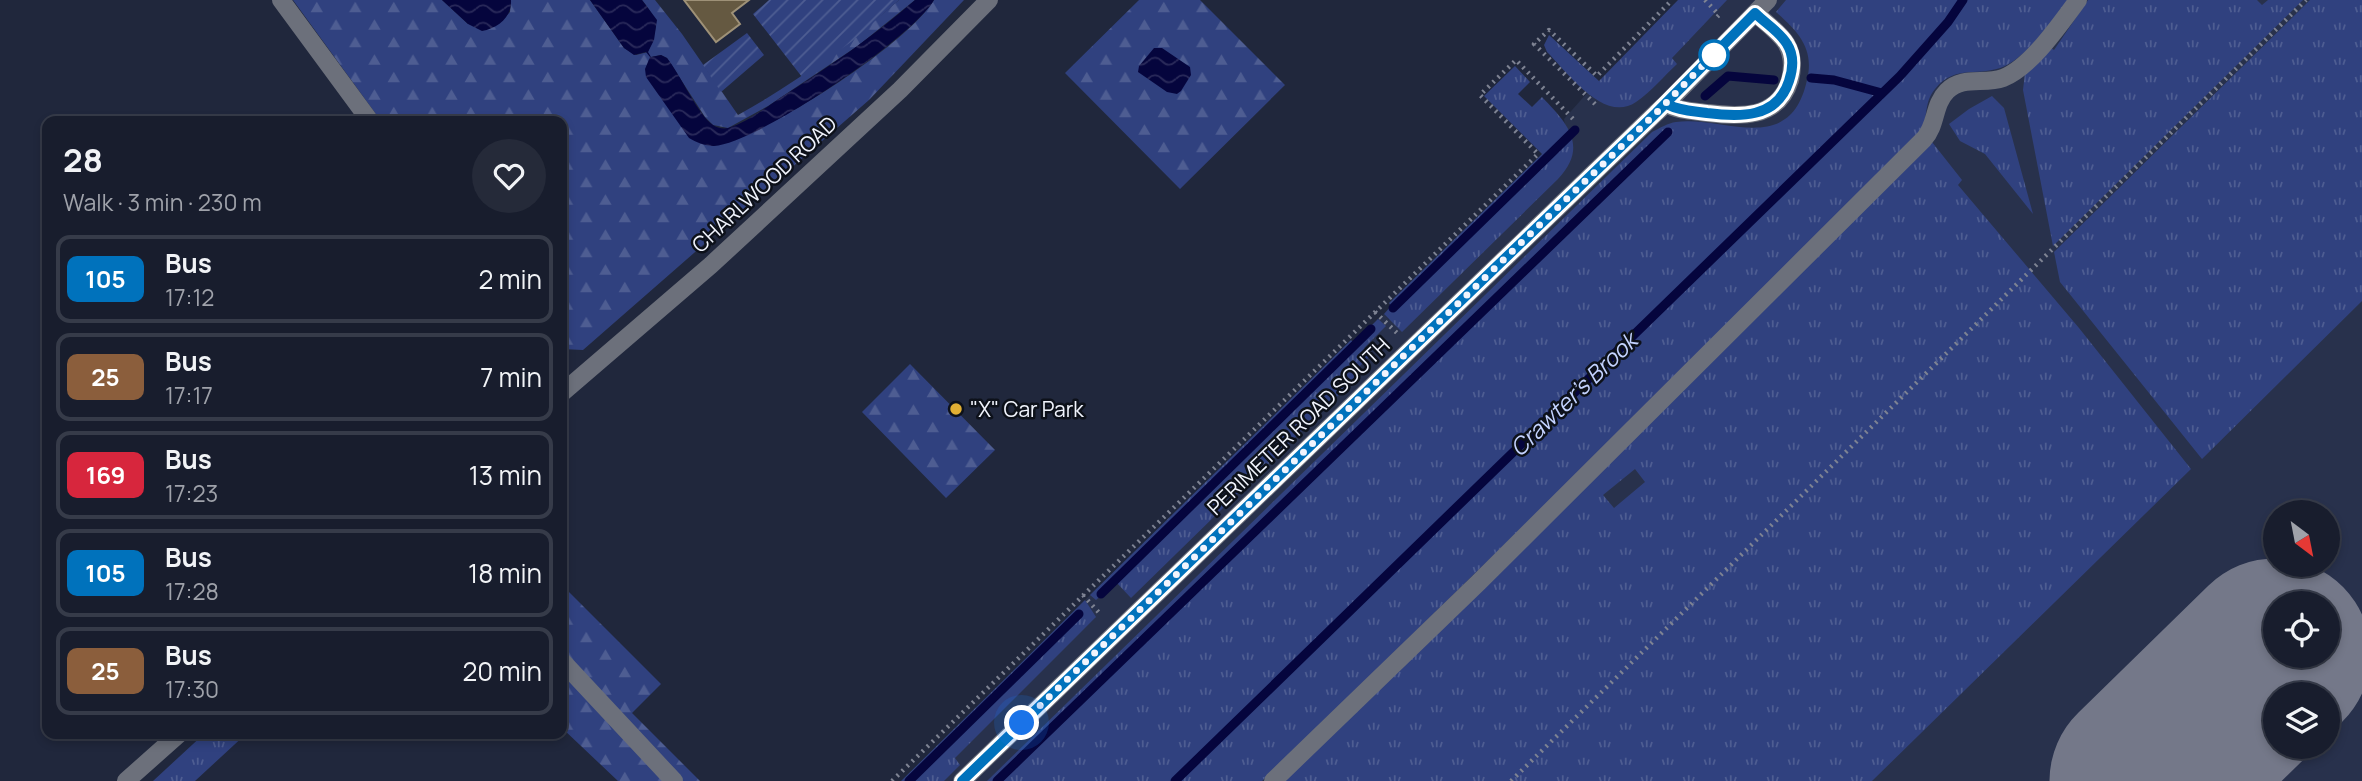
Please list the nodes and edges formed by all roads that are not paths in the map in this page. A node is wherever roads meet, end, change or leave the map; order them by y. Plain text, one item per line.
1 (281, 0) edge
2 (989, 0) edge
3 (1768, 0) edge
4 (2078, 0) edge
5 (1755, 13) junction
6 (1666, 104) junction
7 (366, 116) edge
8 (567, 385) edge
9 (567, 665) edge
10 (173, 739) edge
11 (126, 781) edge
12 (674, 781) edge
13 (962, 781) edge
14 (1273, 781) edge

1 - 7 street
2 - 8 street, CHARLWOOD ROAD
3 - 5 street, PERIMETER ROAD SOUTH
4 - 14 street
5 - 6 street, PERIMETER ROAD SOUTH
5 - 6 street
6 - 13 street, PERIMETER ROAD SOUTH
9 - 12 street
10 - 11 street

